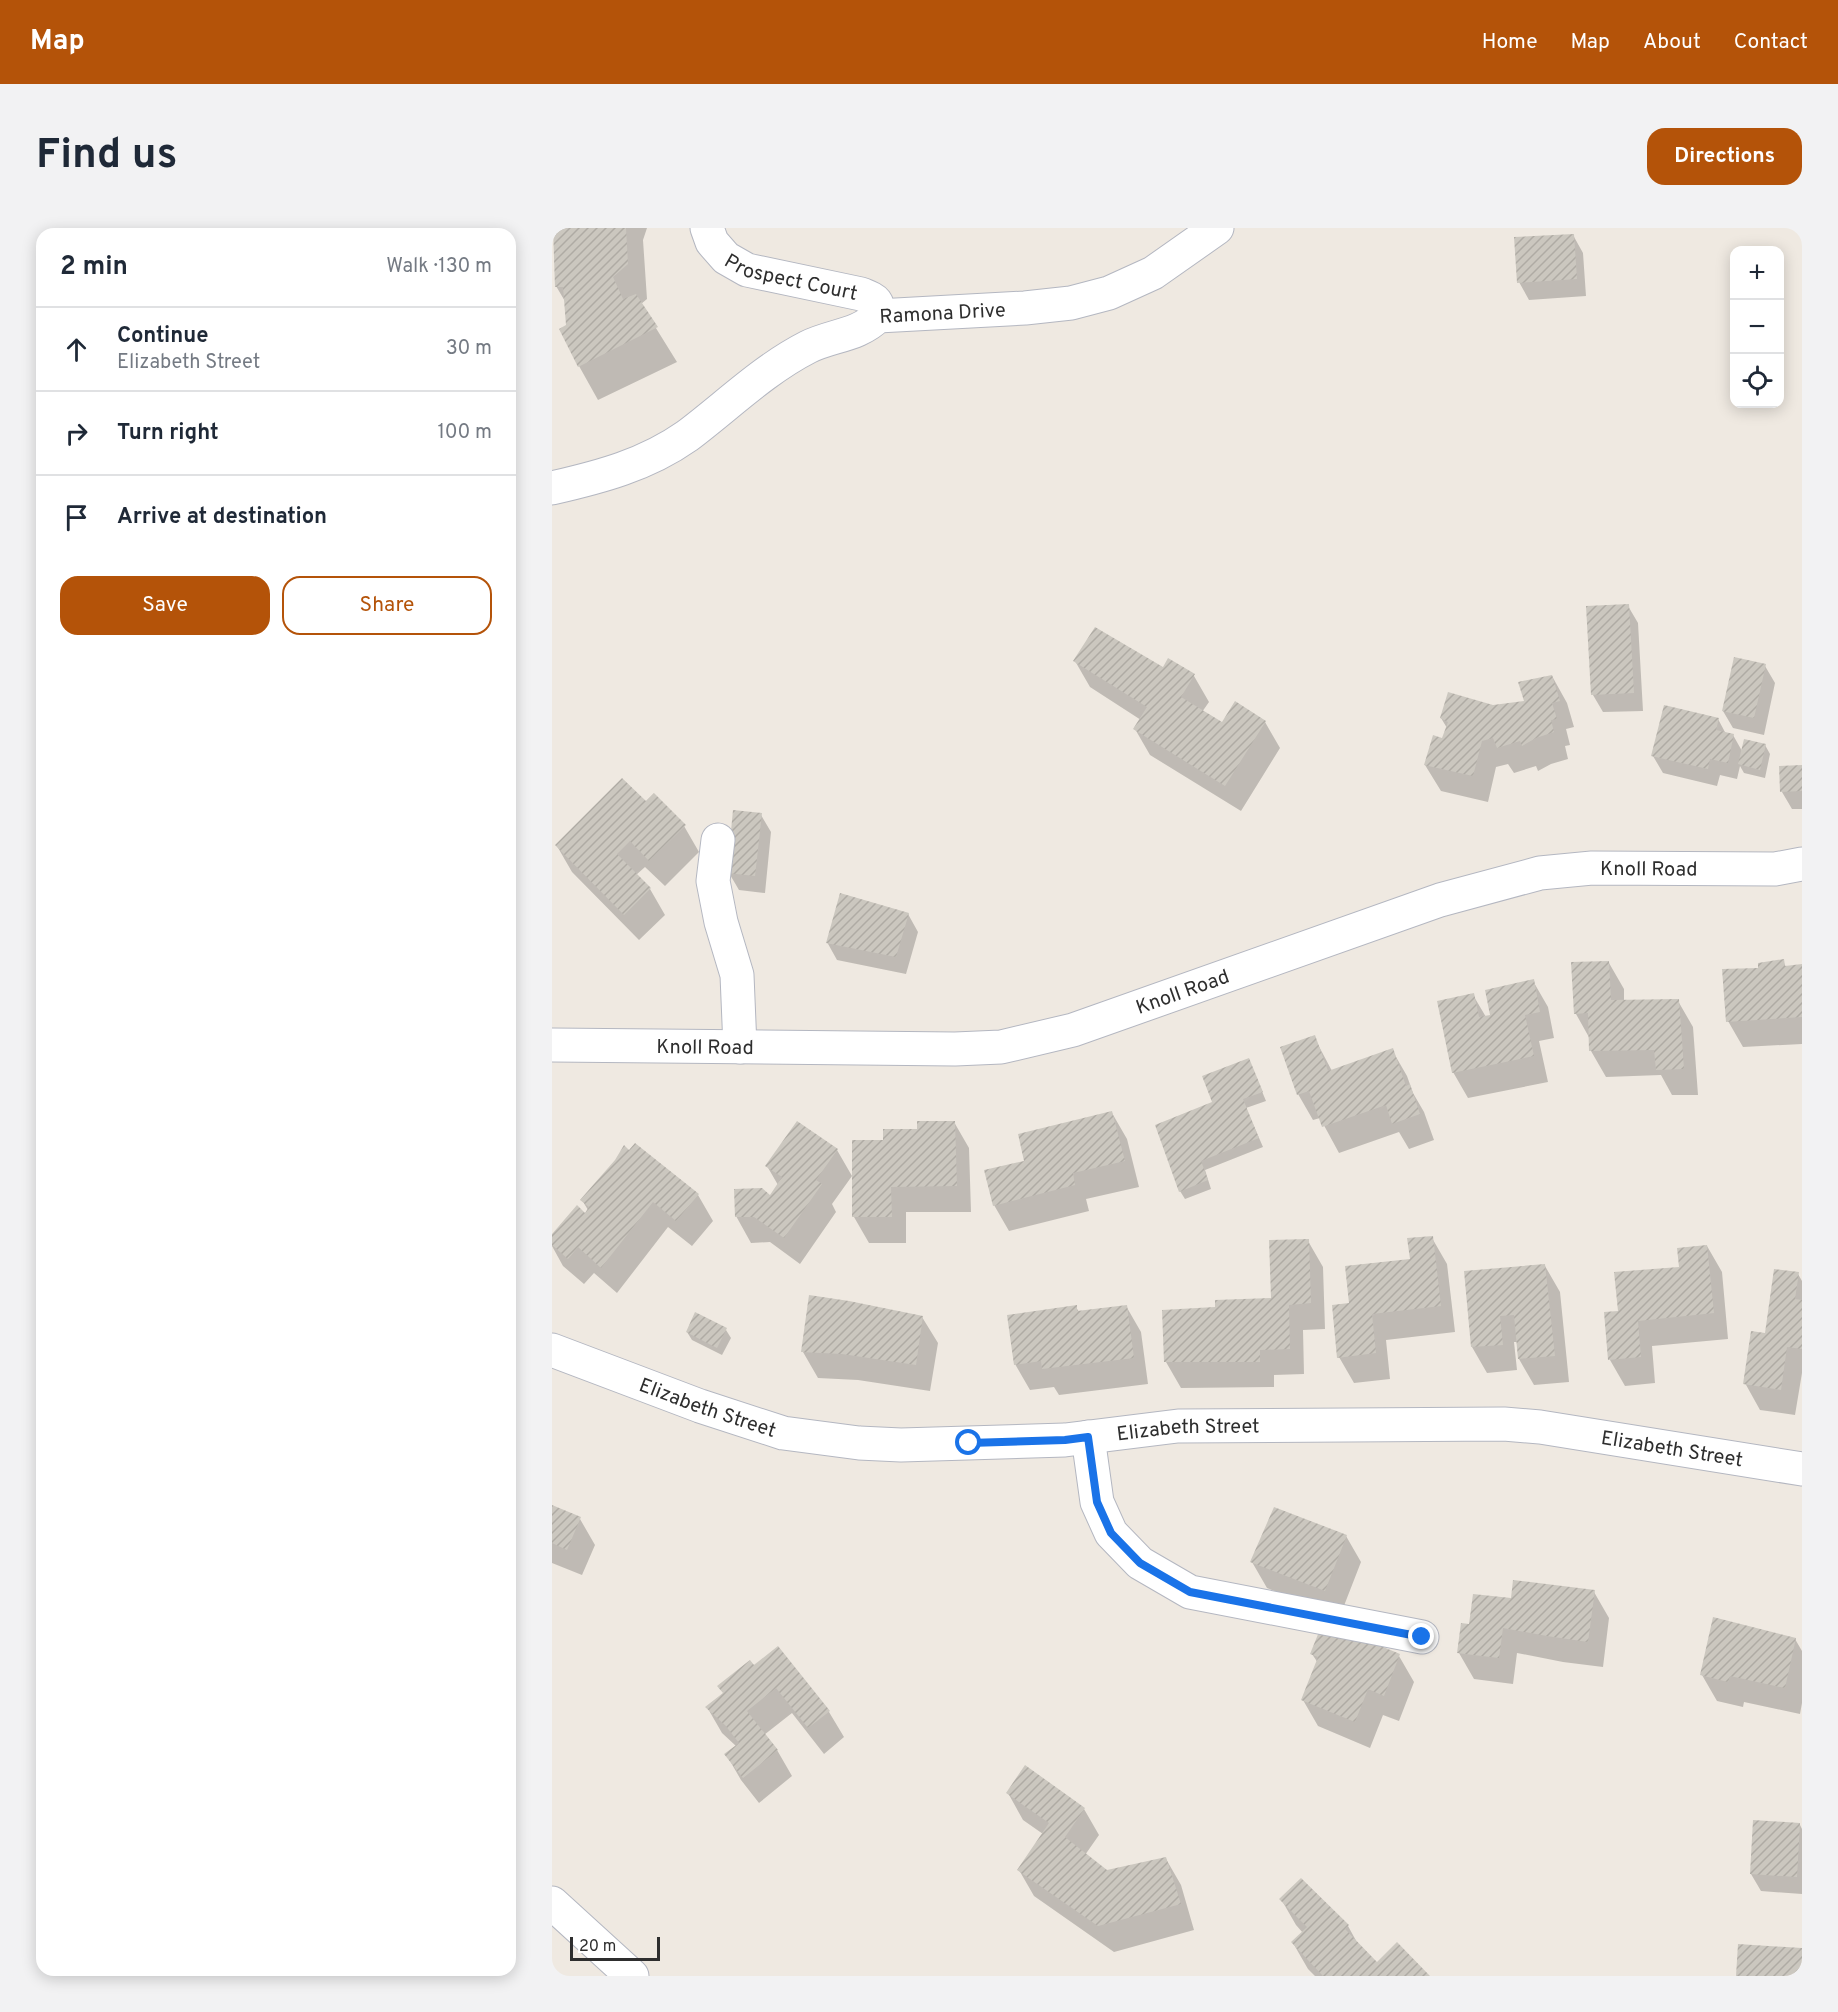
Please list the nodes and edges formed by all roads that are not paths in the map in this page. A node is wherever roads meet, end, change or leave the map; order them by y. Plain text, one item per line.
1 (707, 228) edge
2 (1217, 228) edge
3 (878, 316) junction
4 (552, 488) edge
5 (718, 840) dead end
6 (1802, 864) edge
7 (552, 1045) edge
8 (740, 1047) junction
9 (552, 1350) edge
10 (1088, 1437) junction
11 (1802, 1469) edge
12 (1422, 1637) dead end
13 (552, 1903) edge
14 (632, 1976) edge

1 - 3 street, Prospect Court
2 - 3 street, Ramona Drive
3 - 4 street, Ramona Drive
5 - 8 street
6 - 8 street, Knoll Road
7 - 8 street, Knoll Road
9 - 10 street, Elizabeth Street
10 - 11 street, Elizabeth Street
10 - 12 street
13 - 14 street

